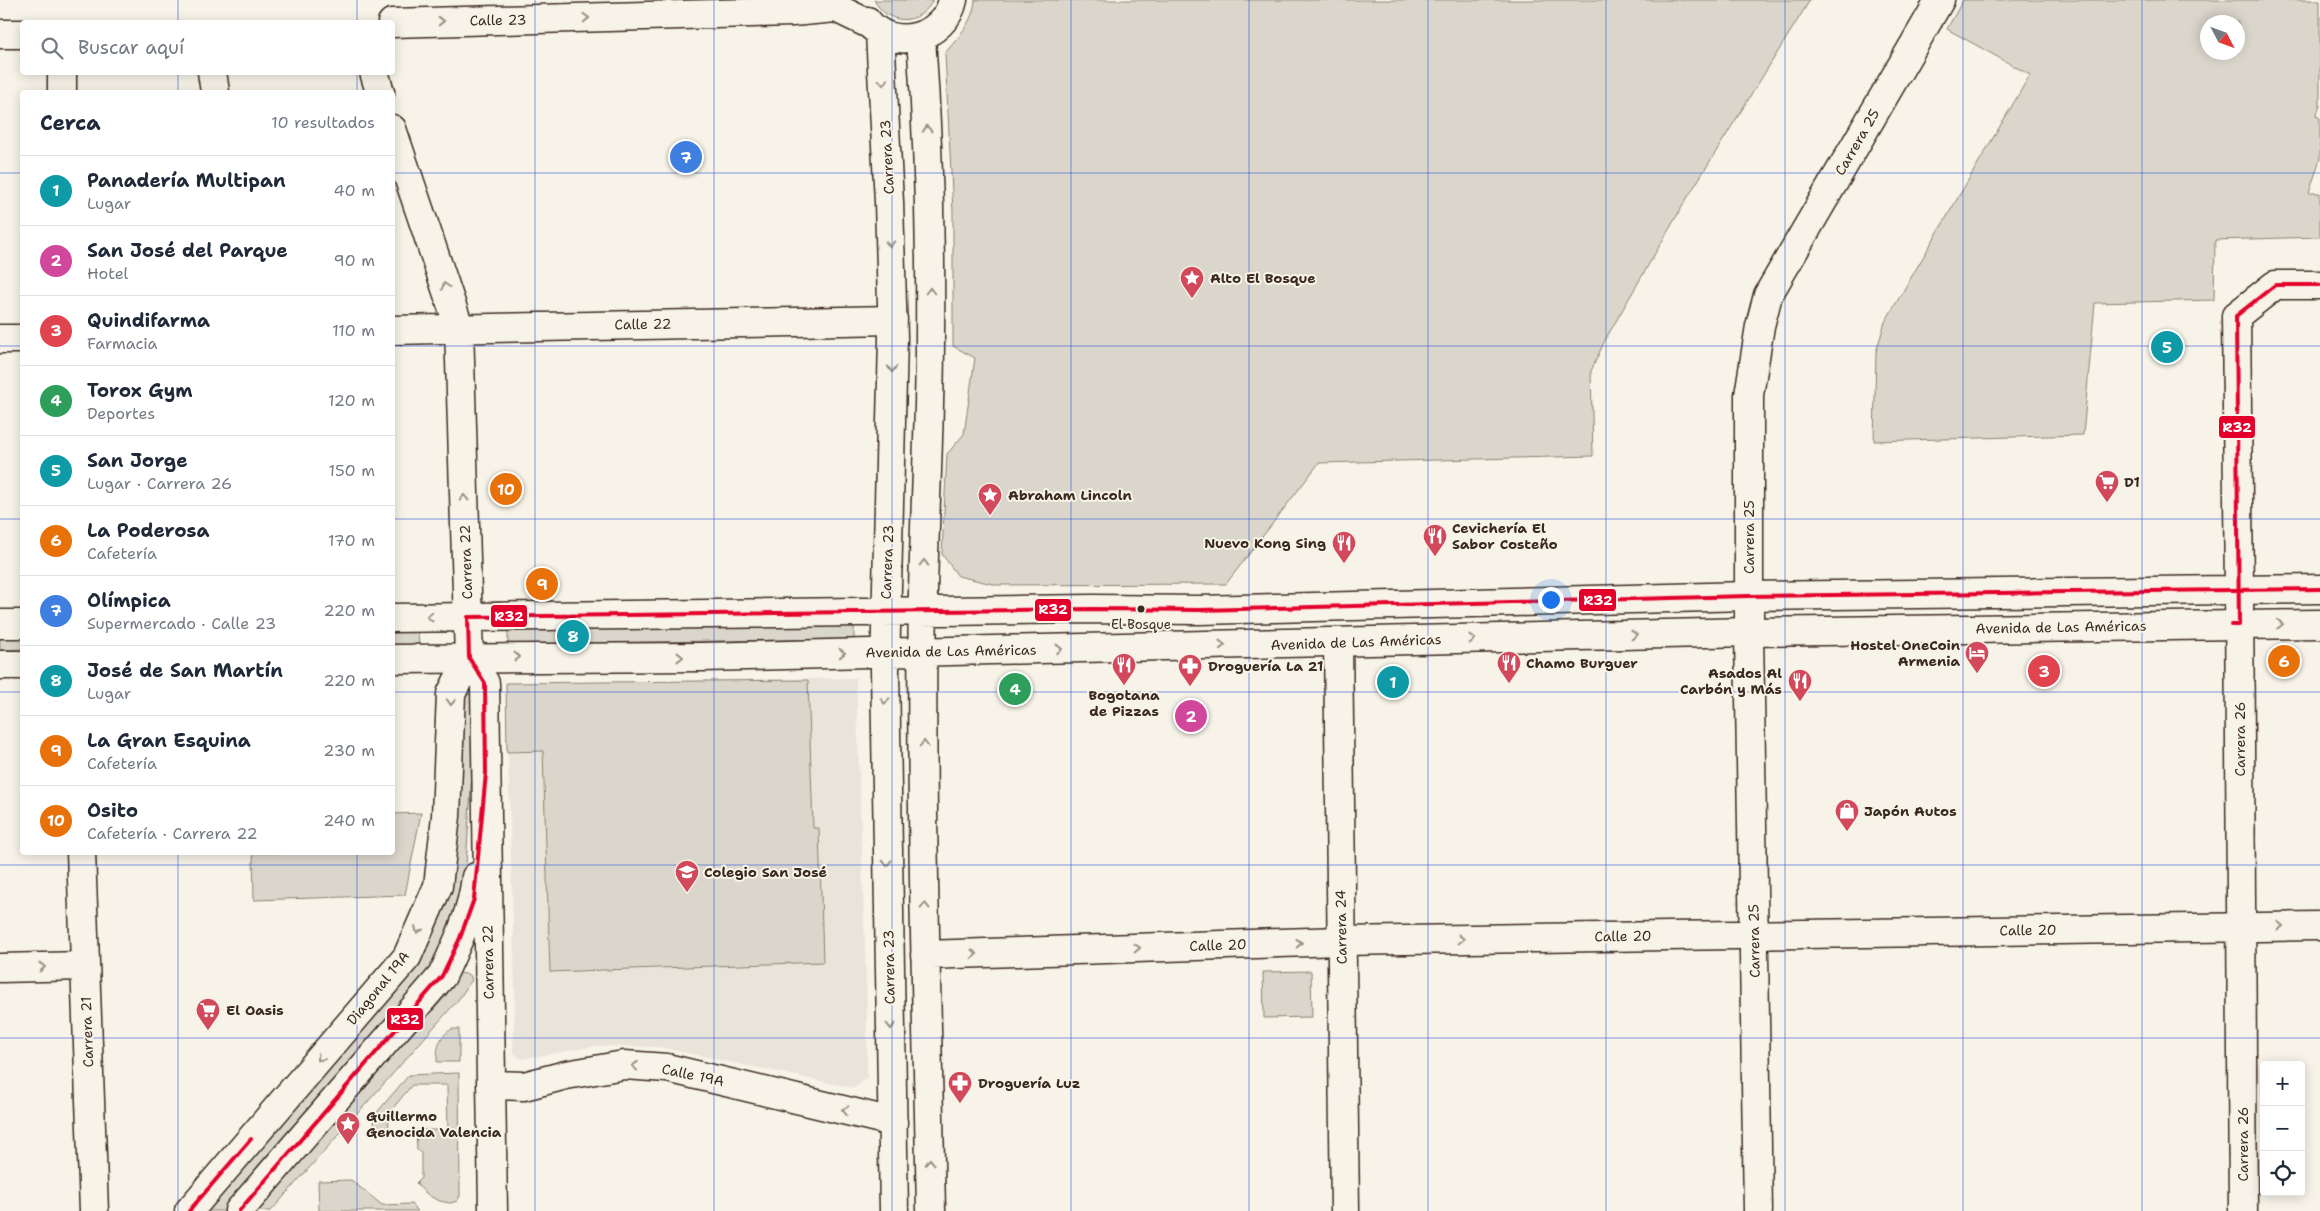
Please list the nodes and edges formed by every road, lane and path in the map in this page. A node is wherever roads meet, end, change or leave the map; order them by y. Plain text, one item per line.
1 (857, 0) edge
2 (953, 0) edge
3 (1940, 0) edge
4 (395, 23) edge
5 (875, 28) junction
6 (0, 34) edge
7 (20, 34) edge
8 (921, 36) junction
9 (62, 75) edge
10 (212, 75) edge
11 (375, 75) edge
12 (62, 90) edge
13 (215, 90) edge
14 (379, 90) edge
15 (395, 138) edge
16 (2320, 285) edge
17 (893, 320) junction
18 (459, 327) junction
19 (395, 330) edge
20 (0, 339) edge
21 (20, 339) edge
22 (2320, 589) edge
23 (2239, 590) junction
24 (1748, 596) junction
25 (923, 612) junction
26 (885, 613) junction
27 (468, 617) junction
28 (395, 618) edge
29 (0, 624) edge
30 (20, 624) edge
31 (2320, 624) edge
32 (2239, 625) junction
33 (1749, 632) junction
34 (1338, 642) junction
35 (885, 652) junction
36 (923, 652) junction
37 (469, 658) junction
38 (395, 659) edge
39 (20, 664) edge
40 (0, 665) edge
41 (486, 773) junction
42 (81, 855) edge
43 (2241, 926) junction
44 (2320, 926) edge
45 (488, 931) junction
46 (1754, 934) junction
47 (1341, 941) junction
48 (926, 955) junction
49 (84, 966) junction
50 (0, 968) edge
51 (442, 976) junction
52 (490, 1085) junction
53 (893, 1122) junction
54 (94, 1211) edge
55 (189, 1211) edge
56 (239, 1211) edge
57 (493, 1211) edge
58 (894, 1211) edge
59 (931, 1211) edge
60 (1345, 1211) edge
61 (1758, 1211) edge
62 (2243, 1211) edge

1 - 5 street
2 - 8 street
3 - 24 street, Carrera 25
4 -> 5 street, Calle 23
5 - 8 street, Calle 23
5 -> 17 street, Carrera 23
6 - 7 street
25 -> 8 street
9 - 12 street
10 - 13 street
11 - 14 street
18 -> 15 street, Carrera 22
16 - 23 street, Carrera 26
17 - 18 street, Calle 22
17 -> 26 street, Carrera 23
18 - 19 street, Calle 22
27 -> 18 street, Carrera 22
20 - 21 street
22 - 23 street
23 - 24 street
23 - 32 street, Carrera 26
24 - 25 street
24 - 33 street, Carrera 25
25 - 26 street
25 - 36 street
26 - 27 street
26 - 35 street, Carrera 23
27 -> 28 street
27 - 37 street, Carrera 22
29 - 30 street
32 -> 31 street, Avenida de Las Américas
32 - 33 street, Avenida de Las Américas
32 - 43 street, Carrera 26
34 -> 33 street, Avenida de Las Américas
33 - 46 street, Carrera 25
36 -> 34 street, Avenida de Las Américas
34 - 47 street, Carrera 24
35 - 36 street, Avenida de Las Américas
37 -> 35 street, Avenida de Las Américas
35 -> 53 street, Carrera 23
48 -> 36 street
37 - 38 street, Avenida de Las Américas
37 - 41 street, Carrera 22
37 -> 55 street, Diagonal 19A
39 - 40 street
41 - 45 street, Carrera 22
41 - 51 street
42 - 49 street, Carrera 21
43 -> 44 street, Calle 20
43 - 46 street, Calle 20
43 - 62 street, Carrera 26
45 - 51 street
45 - 52 street, Carrera 22
47 -> 46 street, Calle 20
46 - 61 street, Carrera 25
48 -> 47 street, Calle 20
47 - 60 street, Carrera 24
59 -> 48 street
50 -> 49 street
49 - 54 street, Carrera 21
51 - 56 street
53 -> 52 street, Calle 19A
52 - 57 street, Carrera 22
53 - 58 street, Carrera 23

